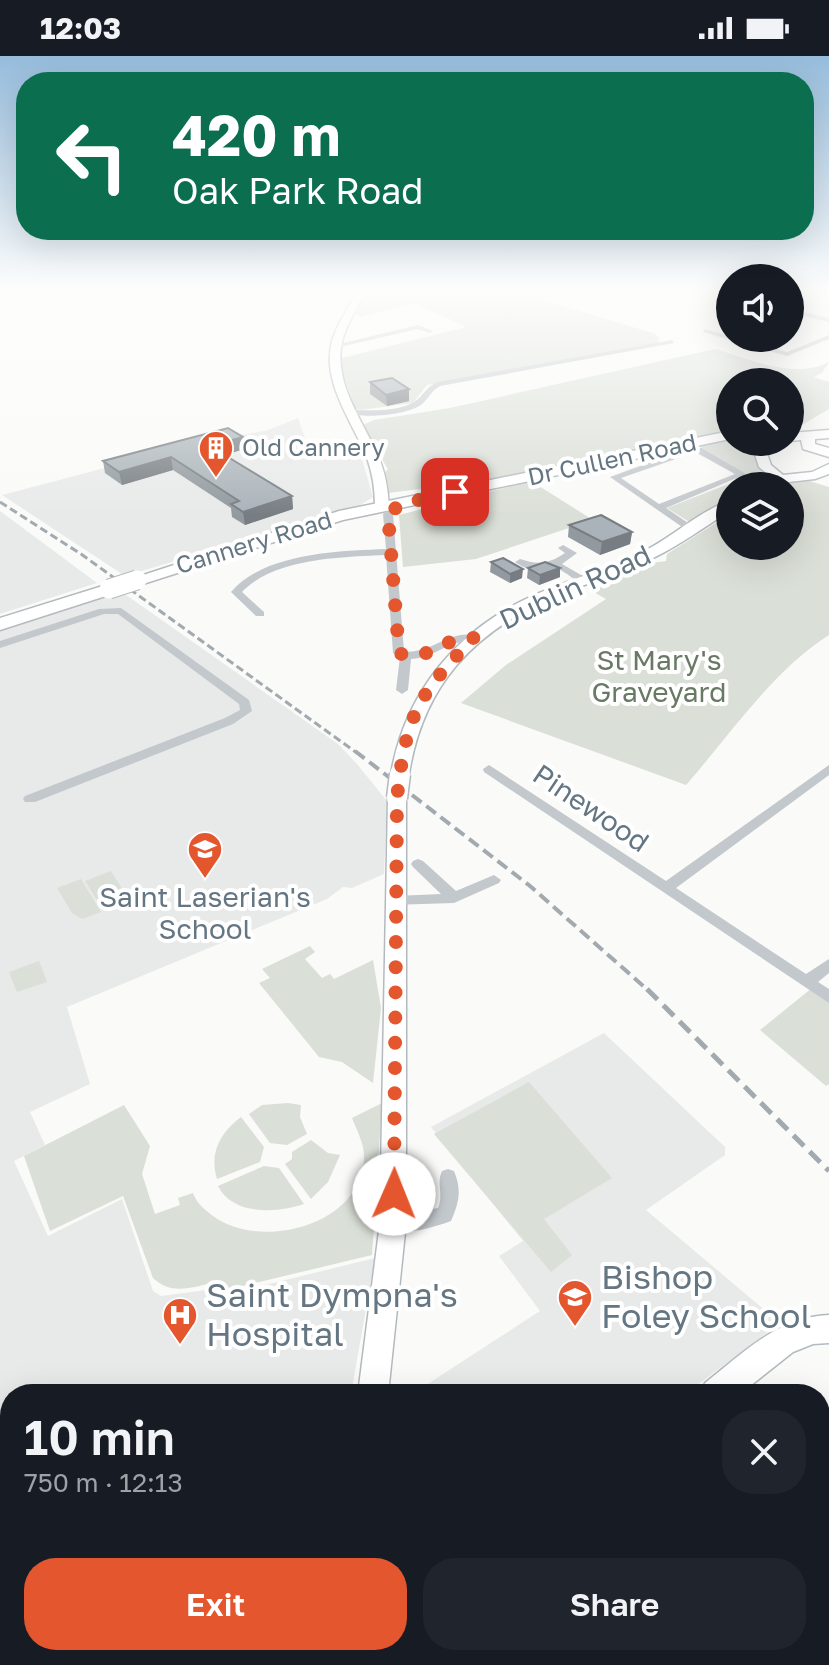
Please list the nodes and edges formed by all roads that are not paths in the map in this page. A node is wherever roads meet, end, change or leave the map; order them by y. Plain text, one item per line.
1 (336, 366) edge
2 (538, 366) edge
3 (349, 412) junction
4 (828, 433) edge
5 (716, 438) edge
6 (804, 441) edge
7 (808, 442) junction
8 (828, 459) edge
9 (804, 478) edge
10 (808, 478) junction
11 (829, 478) edge
12 (829, 485) edge
13 (659, 507) junction
14 (386, 508) junction
15 (716, 514) edge
16 (691, 529) junction
17 (563, 548) dead end
18 (389, 552) junction
19 (520, 562) dead end
20 (557, 565) junction
21 (584, 581) junction
22 (260, 614) dead end
23 (0, 624) edge
24 (474, 638) junction
25 (0, 645) edge
26 (406, 656) junction
27 (402, 690) dead end
28 (489, 769) dead end
29 (829, 769) edge
30 (30, 799) dead end
31 (418, 864) dead end
32 (494, 880) dead end
33 (667, 887) junction
34 (454, 898) junction
35 (395, 901) junction
36 (829, 965) edge
37 (807, 982) junction
38 (829, 997) edge
39 (448, 1177) dead end
40 (393, 1223) junction
41 (829, 1329) edge
42 (374, 1384) edge
43 (729, 1384) edge

1 - 3 main road
2 - 3 street
3 - 14 main road
4 - 7 main road
5 - 14 main road, Dr Cullen Road
6 - 7 main road
7 - 8 main road
8 - 10 main road
9 - 10 main road
10 - 11 main road
10 - 12 main road
13 - 13 street
13 - 16 street
14 - 18 street
14 - 23 main road, Cannery Road, bridge
15 - 16 main road, Dublin Road
16 - 21 main road, Dublin Road
17 - 20 street
18 - 22 street
18 - 26 street
19 - 20 street
20 - 21 street
21 - 24 main road, Dublin Road
24 - 26 street
24 - 35 main road, Dublin Road, bridge
25 - 30 street
26 - 27 street
28 - 33 street, Pinewood
29 - 33 street
31 - 34 street
32 - 34 street
33 - 37 street, Pinewood
34 - 35 street
35 - 40 main road, Dublin Road
36 - 37 street
37 - 38 street, Pinewood
39 - 40 street
40 - 42 main road, Dublin Road
41 - 43 main road

